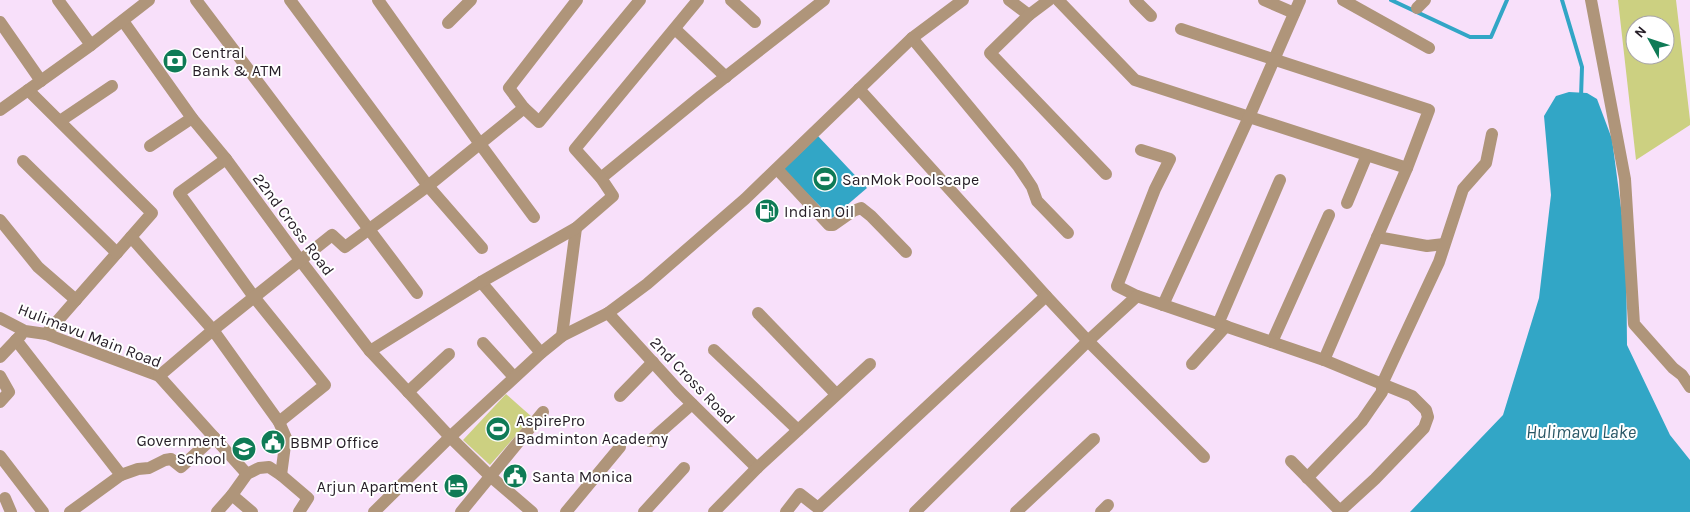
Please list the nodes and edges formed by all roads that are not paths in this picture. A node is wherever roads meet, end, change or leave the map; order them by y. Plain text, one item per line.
1 (58, 0) edge
2 (149, 0) edge
3 (196, 0) edge
4 (378, 0) edge
5 (471, 0) edge
6 (577, 0) edge
7 (640, 0) edge
8 (698, 0) edge
9 (731, 0) edge
10 (963, 0) edge
11 (1009, 0) edge
12 (1049, 0) edge
13 (1058, 0) edge
14 (1135, 0) edge
15 (1264, 0) edge
16 (1300, 0) edge
17 (1343, 0) edge
18 (1591, 0) edge
19 (293, 1) edge
20 (815, 3) edge
21 (1294, 13) junction
22 (1028, 15) junction
23 (1151, 16) dead end
24 (123, 21) junction
25 (0, 22) edge
26 (755, 22) dead end
27 (448, 23) dead end
28 (675, 29) junction
29 (1181, 29) dead end
30 (912, 38) junction
31 (91, 45) junction
32 (1430, 48) dead end
33 (1275, 60) junction
34 (726, 77) junction
35 (41, 80) junction
36 (112, 86) dead end
37 (28, 90) junction
38 (859, 90) junction
39 (524, 108) junction
40 (0, 110) edge
41 (1249, 117) junction
42 (192, 118) junction
43 (60, 121) junction
44 (1492, 134) dead end
45 (480, 144) junction
46 (150, 146) dead end
47 (1141, 150) dead end
48 (1367, 155) junction
49 (226, 159) junction
50 (23, 161) dead end
51 (1407, 168) junction
52 (777, 169) junction
53 (1106, 174) dead end
54 (601, 178) junction
55 (1280, 180) dead end
56 (428, 186) junction
57 (1347, 203) dead end
58 (1329, 215) dead end
59 (534, 217) dead end
60 (0, 220) edge
61 (576, 228) junction
62 (368, 230) junction
63 (1068, 234) dead end
64 (131, 237) junction
65 (1377, 237) junction
66 (1444, 244) junction
67 (482, 248) dead end
68 (906, 252) dead end
69 (117, 253) junction
70 (300, 260) junction
71 (481, 282) junction
72 (417, 294) dead end
73 (1046, 296) junction
74 (1137, 296) junction
75 (254, 297) junction
76 (76, 300) junction
77 (1163, 305) junction
78 (608, 313) junction
79 (758, 313) dead end
80 (0, 318) edge
81 (1222, 325) junction
82 (213, 330) junction
83 (46, 334) junction
84 (20, 336) junction
85 (562, 336) junction
86 (1088, 341) junction
87 (1272, 342) junction
88 (483, 343) dead end
89 (714, 350) dead end
90 (370, 351) junction
91 (541, 353) junction
92 (449, 354) dead end
93 (0, 357) edge
94 (1324, 360) junction
95 (653, 362) junction
96 (870, 364) dead end
97 (1192, 364) dead end
98 (0, 376) edge
99 (159, 376) junction
100 (514, 377) junction
101 (1382, 384) junction
102 (1690, 387) edge
103 (408, 392) junction
104 (836, 394) junction
105 (620, 396) dead end
106 (0, 402) edge
107 (692, 404) junction
108 (543, 412) dead end
109 (279, 422) junction
110 (798, 430) junction
111 (214, 437) junction
112 (450, 437) junction
113 (1094, 439) dead end
114 (650, 441) dead end
115 (620, 447) dead end
116 (0, 456) edge
117 (1204, 457) dead end
118 (1291, 461) dead end
119 (684, 468) dead end
120 (757, 468) junction
121 (247, 474) junction
122 (121, 475) junction
123 (281, 475) junction
124 (490, 476) junction
125 (1307, 478) junction
126 (232, 495) junction
127 (5, 498) dead end
128 (11, 512) edge
129 (44, 512) edge
130 (70, 512) edge
131 (217, 512) edge
132 (252, 512) edge
133 (299, 512) edge
134 (374, 512) edge
135 (461, 512) edge
136 (532, 512) edge
137 (566, 512) edge
138 (644, 512) edge
139 (714, 512) edge
140 (786, 512) edge
141 (915, 512) edge
142 (1016, 512) edge
143 (1340, 512) edge

1 - 31 street
2 - 24 street
3 - 62 street
4 - 45 street
5 - 27 street
6 - 39 street
7 - 39 street
8 - 28 street
9 - 26 street
10 - 30 street
11 - 22 street
12 - 22 street
13 - 41 street
14 - 23 street
15 - 21 street
16 - 21 street
17 - 32 street
18 - 102 street
19 - 56 street
20 - 34 street
21 - 33 street
22 - 53 street
24 - 31 street
24 - 42 street, 22nd Cross Road
25 - 35 street
28 - 34 street
28 - 54 street
29 - 33 street
30 - 38 street
30 - 63 street
31 - 35 street
33 - 41 street
33 - 51 street
34 - 54 street
35 - 37 street
36 - 43 street
37 - 40 street
37 - 43 street
38 - 52 street
38 - 73 street
39 - 45 street
41 - 48 street
41 - 77 street
42 - 46 street
42 - 49 street, 22nd Cross Road
43 - 64 street
44 - 66 street
45 - 56 street
45 - 59 street
47 - 74 street
48 - 51 street
48 - 57 street
49 - 70 street, 22nd Cross Road
49 - 75 street
50 - 69 street
51 - 65 street
52 - 68 street
52 - 78 street
54 - 61 street
55 - 81 street
56 - 62 street
56 - 67 street
58 - 87 street
60 - 76 street
61 - 71 street
61 - 85 street
62 - 70 street
62 - 72 street
64 - 69 street
64 - 82 street
65 - 66 street
65 - 94 street
66 - 101 street
69 - 76 street
70 - 75 street
70 - 90 street, 22nd Cross Road
71 - 90 street
71 - 91 street
73 - 86 street
73 - 140 street
74 - 77 street
74 - 86 street
75 - 82 street
75 - 109 street
76 - 83 street
77 - 81 street
78 - 85 street
78 - 95 street, 2nd Cross Road
79 - 104 street
80 - 84 street, Hulimavu Main Road
81 - 87 street
81 - 97 street
82 - 99 street
82 - 109 street
83 - 84 street, Hulimavu Main Road
83 - 99 street, Hulimavu Main Road
84 - 93 street
84 - 122 street
85 - 91 street
86 - 117 street
86 - 141 street
87 - 94 street
88 - 100 street
89 - 110 street
90 - 103 street, 22nd Cross Road
91 - 100 street
92 - 103 street
94 - 101 street
95 - 105 street
95 - 107 street, 2nd Cross Road
96 - 104 street
98 - 106 street
99 - 111 street, Hulimavu Main Road
100 - 112 street
101 - 125 street
101 - 143 street
103 - 112 street, 22nd Cross Road
104 - 110 street
107 - 114 street
107 - 120 street, 2nd Cross Road
108 - 124 street
109 - 123 street
110 - 120 street
111 - 121 street, Hulimavu Main Road
111 - 122 street
112 - 124 street, 22nd Cross Road
112 - 134 street
113 - 142 street
115 - 137 street
116 - 129 street
118 - 125 street
119 - 138 street
120 - 139 street
121 - 123 street
121 - 126 street
122 - 130 street
123 - 133 street
124 - 135 street
124 - 136 street, 22nd Cross Road
125 - 143 street
126 - 131 street
126 - 132 street
127 - 128 street

